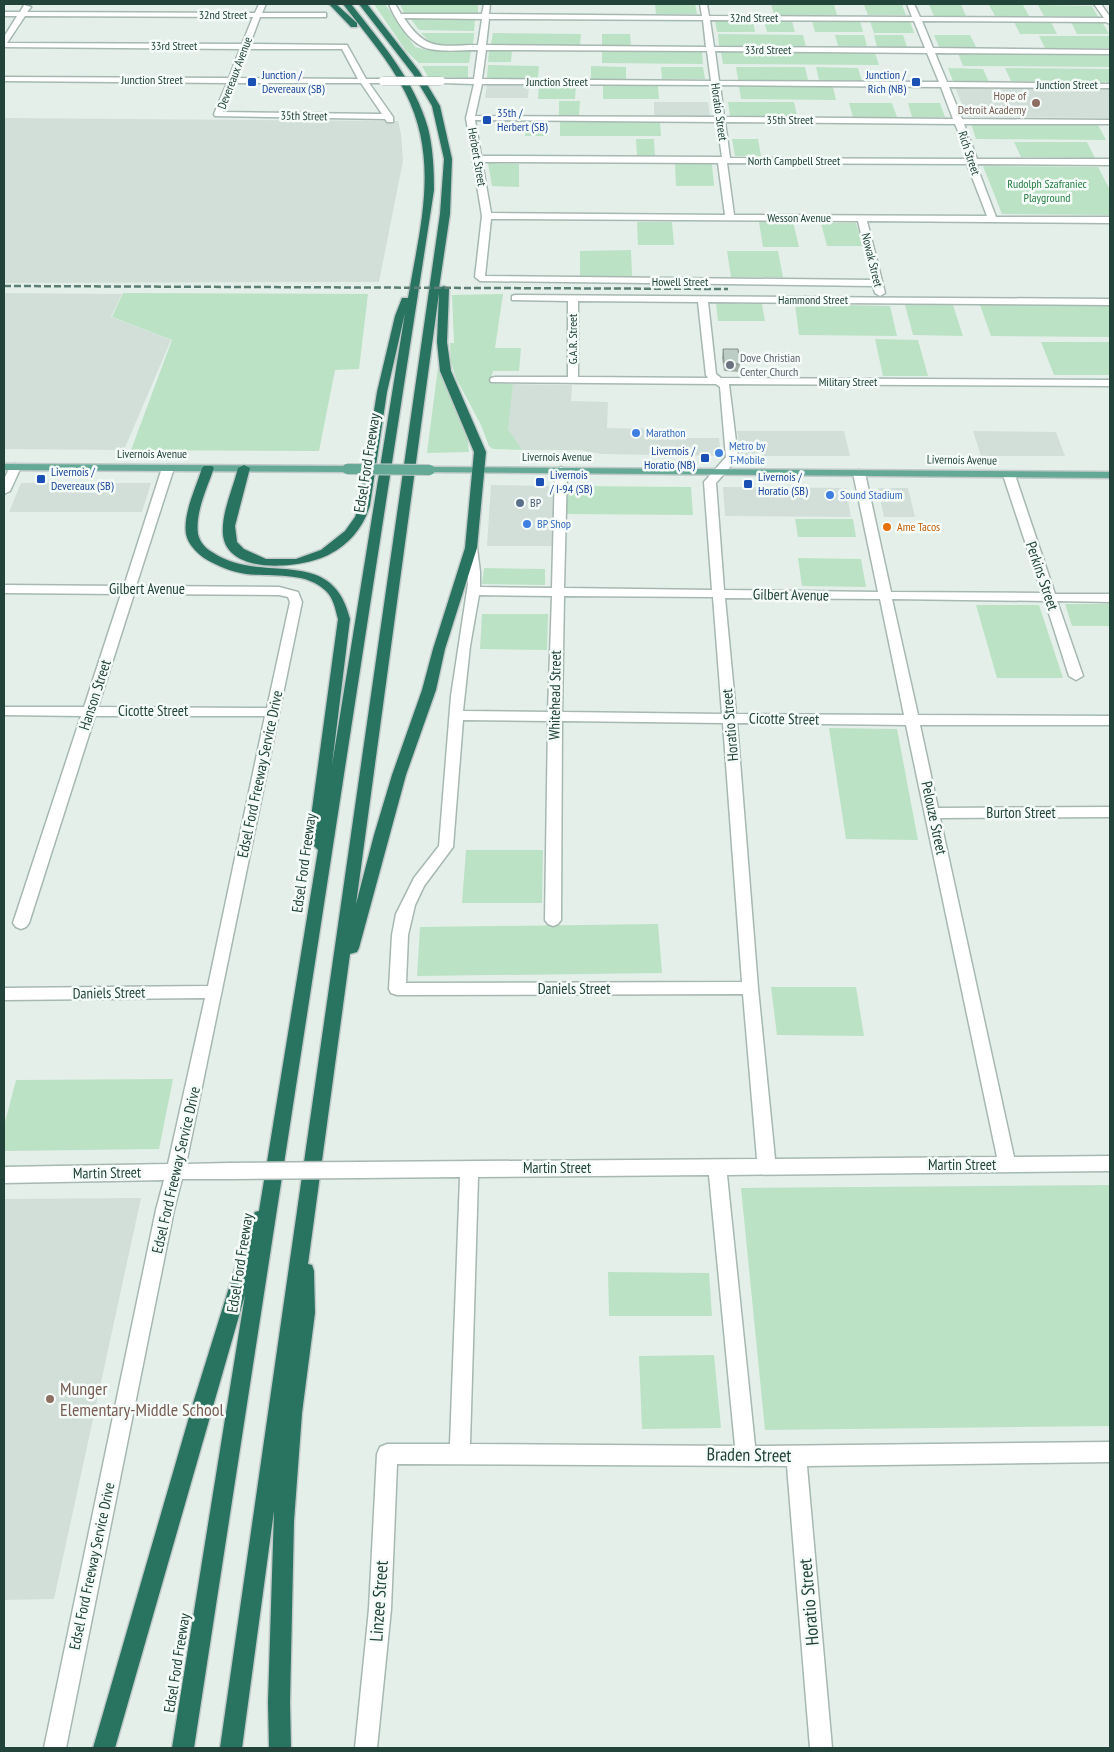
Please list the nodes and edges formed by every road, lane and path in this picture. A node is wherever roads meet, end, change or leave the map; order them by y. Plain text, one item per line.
1 (29, 4) edge
2 (262, 4) edge
3 (332, 4) edge
4 (347, 4) edge
5 (363, 4) edge
6 (370, 4) edge
7 (392, 4) edge
8 (488, 4) edge
9 (704, 4) edge
10 (911, 4) edge
11 (1098, 4) edge
12 (4, 14) edge
13 (23, 14) junction
14 (257, 15) junction
15 (323, 15) dead end
16 (372, 15) junction
17 (398, 16) junction
18 (486, 17) junction
19 (706, 18) junction
20 (917, 19) junction
21 (1110, 21) edge
22 (374, 41) junction
23 (4, 44) edge
24 (245, 47) junction
25 (482, 48) junction
26 (710, 49) junction
27 (930, 50) junction
28 (1110, 52) edge
29 (4, 79) edge
30 (231, 80) junction
31 (364, 81) junction
32 (478, 82) junction
33 (715, 83) junction
34 (944, 85) junction
35 (1110, 86) edge
36 (220, 115) joint
37 (470, 118) junction
38 (721, 120) junction
39 (958, 121) junction
40 (1110, 122) edge
41 (477, 160) junction
42 (722, 161) junction
43 (971, 162) junction
44 (1110, 162) edge
45 (487, 216) junction
46 (730, 218) junction
47 (862, 219) junction
48 (993, 220) junction
49 (1110, 220) edge
50 (439, 262) junction
51 (417, 277) junction
52 (483, 279) joint
53 (878, 283) junction
54 (515, 298) dead end
55 (574, 298) junction
56 (703, 299) junction
57 (880, 300) junction
58 (1110, 302) edge
59 (495, 380) dead end
60 (573, 380) junction
61 (718, 381) junction
62 (1110, 383) edge
63 (9, 467) edge
64 (168, 468) junction
65 (208, 468) junction
66 (244, 468) junction
67 (473, 470) junction
68 (561, 470) junction
69 (719, 472) junction
70 (859, 472) junction
71 (1009, 475) junction
72 (1110, 475) edge
73 (4, 491) edge
74 (471, 548) junction
75 (4, 589) edge
76 (129, 589) junction
77 (472, 591) junction
78 (557, 592) junction
79 (290, 593) joint
80 (718, 594) junction
81 (885, 596) junction
82 (1049, 597) junction
83 (1110, 598) edge
84 (1076, 676) dead end
85 (4, 710) edge
86 (89, 711) junction
87 (272, 712) junction
88 (457, 715) junction
89 (554, 716) junction
90 (730, 718) junction
91 (912, 720) junction
92 (1110, 720) edge
93 (1110, 812) edge
94 (932, 813) junction
95 (323, 867) junction
96 (553, 920) dead end
97 (21, 922) dead end
98 (750, 988) junction
99 (338, 990) junction
100 (214, 992) junction
101 (4, 994) edge
102 (1007, 1164) junction
103 (1110, 1164) edge
104 (718, 1167) junction
105 (767, 1167) junction
106 (469, 1169) junction
107 (175, 1171) junction
108 (4, 1175) edge
109 (270, 1198) junction
110 (304, 1228) junction
111 (1110, 1452) edge
112 (387, 1454) joint
113 (746, 1454) junction
114 (460, 1455) junction
115 (796, 1456) junction
116 (55, 1748) edge
117 (104, 1748) edge
118 (183, 1748) edge
119 (231, 1748) edge
120 (280, 1748) edge
121 (366, 1748) edge
122 (821, 1748) edge

1 - 13 street
2 - 14 street, Devereaux Avenue
3 - 22 highway
4 - 22 highway, Edsel Ford Freeway
5 - 16 highway
6 - 16 highway
7 - 17 street
8 - 18 street, Herbert Street
9 - 19 street, Horatio Street
10 - 20 street, Rich Street
11 - 21 street
12 - 13 street, 32nd Street
13 - 14 street, 32nd Street
13 - 23 street
14 - 15 street, 32nd Street
14 - 24 street, Devereaux Avenue
16 - 50 highway
17 - 18 street, 32nd Street
17 - 25 street, 33rd Street
18 - 19 street, 32nd Street
18 - 25 street, Herbert Street
19 - 20 street, 32nd Street
19 - 26 street, Horatio Street
20 - 21 street, 32nd Street
20 - 27 street, Rich Street
22 - 51 highway, Edsel Ford Freeway
23 - 24 street, 33rd Street
24 - 30 street, Devereaux Avenue
24 - 31 street, 33rd Street
25 - 26 street, 33rd Street
25 - 32 street, Herbert Street
26 - 27 street, 33rd Street
26 - 33 street, Horatio Street
27 - 28 street, 33rd Street
27 - 34 street, Rich Street
29 - 30 street, Junction Street
30 - 31 street, Junction Street
30 - 36 street, Devereaux Avenue
31 - 32 street, Junction Street, bridge
31 - 36 street, 35th Street
32 - 33 street, Junction Street
32 - 37 street, Herbert Street
33 - 34 street, Junction Street
33 - 38 street, Horatio Street
34 - 35 street, Junction Street
34 - 39 street, Rich Street
37 - 38 street, 35th Street
37 - 41 street, Herbert Street
38 - 39 street, 35th Street
38 - 42 street, Horatio Street
39 - 40 street, 35th Street
39 - 43 street, Rich Street
41 - 42 street, North Campbell Street
41 - 45 street, Herbert Street
42 - 43 street, North Campbell Street
42 - 46 street, Horatio Street
43 - 44 street, North Campbell Street
43 - 48 street, Rich Street
45 - 46 street, Wesson Avenue
45 - 52 street, Herbert Street
46 - 47 street, Wesson Avenue
47 - 48 street, Wesson Avenue
47 - 53 street, Nowak Street
48 - 49 street, Wesson Avenue
50 - 67 highway
50 - 99 highway
51 - 66 highway
51 - 95 highway, Edsel Ford Freeway
52 - 53 street, Howell Street
53 - 57 street, Nowak Street
54 - 55 street, Hammond Street
55 - 56 street, Hammond Street
55 - 60 street, G.A.R. Street
56 - 57 street, Hammond Street
56 - 61 street, Horatio Street
57 - 58 street, Hammond Street
59 - 60 street, Military Street
60 - 61 street, Military Street
61 - 62 street, Military Street
61 - 69 street, Horatio Street
63 - 64 main road, Livernois Avenue
63 - 73 street
64 - 65 main road, Livernois Avenue
64 - 76 street, Hanson Street
65 - 66 main road, Livernois Avenue
65 - 95 highway
66 - 67 main road, Livernois Avenue, bridge
67 - 68 main road, Livernois Avenue
67 - 74 highway
68 - 69 main road, Livernois Avenue
68 - 78 street, Whitehead Street
69 - 70 main road, Livernois Avenue
69 - 80 street, Horatio Street
70 - 71 main road, Livernois Avenue
70 - 81 street, Pelouze Street
71 - 72 main road, Livernois Avenue
71 - 82 street, Perkins Street
74 - 77 street
74 - 99 highway
75 - 76 street, Gilbert Avenue
76 - 79 street, Gilbert Avenue
76 - 86 street, Hanson Street
77 - 78 street, Gilbert Avenue
77 - 88 street
78 - 80 street, Gilbert Avenue
78 - 89 street, Whitehead Street
79 - 87 street, Edsel Ford Freeway Service Drive
80 - 81 street, Gilbert Avenue
80 - 90 street, Horatio Street
81 - 82 street, Gilbert Avenue
81 - 91 street, Pelouze Street
82 - 83 street, Gilbert Avenue
82 - 84 street, Perkins Street
85 - 86 street, Cicotte Street
86 - 87 street, Cicotte Street
86 - 97 street, Hanson Street
87 - 100 street, Edsel Ford Freeway Service Drive
88 - 89 street, Cicotte Street
88 - 98 street, Daniels Street
89 - 90 street, Cicotte Street
89 - 96 street, Whitehead Street
90 - 91 street, Cicotte Street
90 - 98 street, Horatio Street
91 - 92 street, Cicotte Street
91 - 94 street, Pelouze Street
93 - 94 street, Burton Street
94 - 102 street, Pelouze Street
95 - 109 highway, Edsel Ford Freeway
98 - 105 street, Horatio Street
99 - 110 highway
100 - 101 street, Daniels Street
100 - 107 street, Edsel Ford Freeway Service Drive
102 - 103 street, Martin Street
102 - 105 street, Martin Street
104 - 105 street, Martin Street
104 - 106 street, Martin Street
104 - 113 street
106 - 107 street, Martin Street, bridge
106 - 114 street
107 - 108 street, Martin Street
107 - 116 street, Edsel Ford Freeway Service Drive
109 - 117 highway
109 - 118 highway, Edsel Ford Freeway
110 - 119 highway
110 - 120 highway
111 - 115 street, Braden Street
112 - 114 street, Braden Street
112 - 121 street, Linzee Street
113 - 114 street, Braden Street
113 - 115 street, Braden Street
115 - 122 street, Horatio Street

